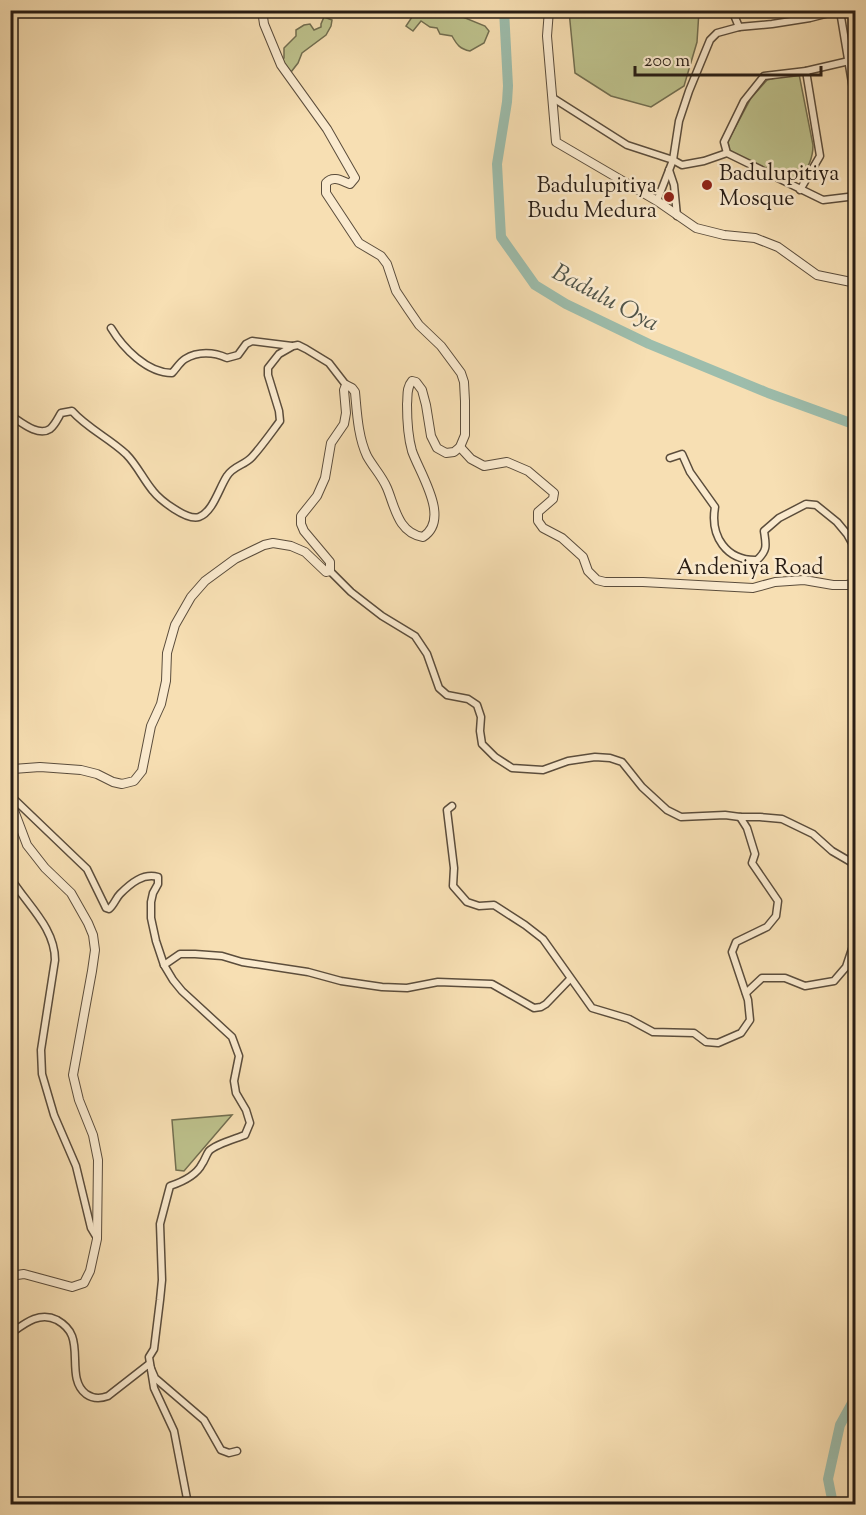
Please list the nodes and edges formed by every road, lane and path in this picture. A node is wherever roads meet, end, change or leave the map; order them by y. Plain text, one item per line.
1 (262, 10) edge
2 (549, 10) edge
3 (732, 10) edge
4 (840, 11) edge
5 (739, 27) junction
6 (849, 62) junction
7 (806, 70) junction
8 (855, 94) edge
9 (553, 98) junction
10 (855, 121) edge
11 (727, 153) junction
12 (673, 160) junction
13 (669, 169) junction
14 (800, 190) junction
15 (855, 196) edge
16 (657, 201) junction
17 (677, 216) junction
18 (855, 283) edge
19 (111, 328) dead end
20 (293, 346) junction
21 (346, 386) junction
22 (10, 416) edge
23 (460, 447) junction
24 (670, 458) dead end
25 (855, 550) edge
26 (330, 571) junction
27 (855, 583) edge
28 (11, 768) edge
29 (10, 799) edge
30 (452, 806) dead end
31 (740, 817) junction
32 (855, 865) edge
33 (10, 877) edge
34 (855, 948) edge
35 (164, 965) junction
36 (570, 979) junction
37 (746, 993) junction
38 (97, 1239) junction
39 (10, 1276) edge
40 (10, 1334) edge
41 (149, 1364) junction
42 (237, 1451) dead end
43 (188, 1504) edge

1 - 23 street
2 - 9 street
3 - 5 street
4 - 5 street
4 - 6 street
5 - 12 street
6 - 7 street
6 - 8 street
7 - 11 street
7 - 14 street
8 - 10 street
9 - 12 street
9 - 16 street
11 - 12 street
11 - 14 street
12 - 13 street
13 - 16 street
13 - 17 street
14 - 15 street
16 - 17 street
17 - 18 street
19 - 20 street
20 - 21 street
20 - 22 street
21 - 23 street
21 - 26 street
23 - 27 street, Andeniya Road
24 - 25 street
26 - 28 street
26 - 31 street
29 - 35 street
29 - 38 street
30 - 36 street
31 - 32 street
31 - 37 street
33 - 38 street
34 - 37 street
35 - 36 street
35 - 41 street
36 - 37 street
38 - 39 street
40 - 41 street
41 - 42 street
41 - 43 street

